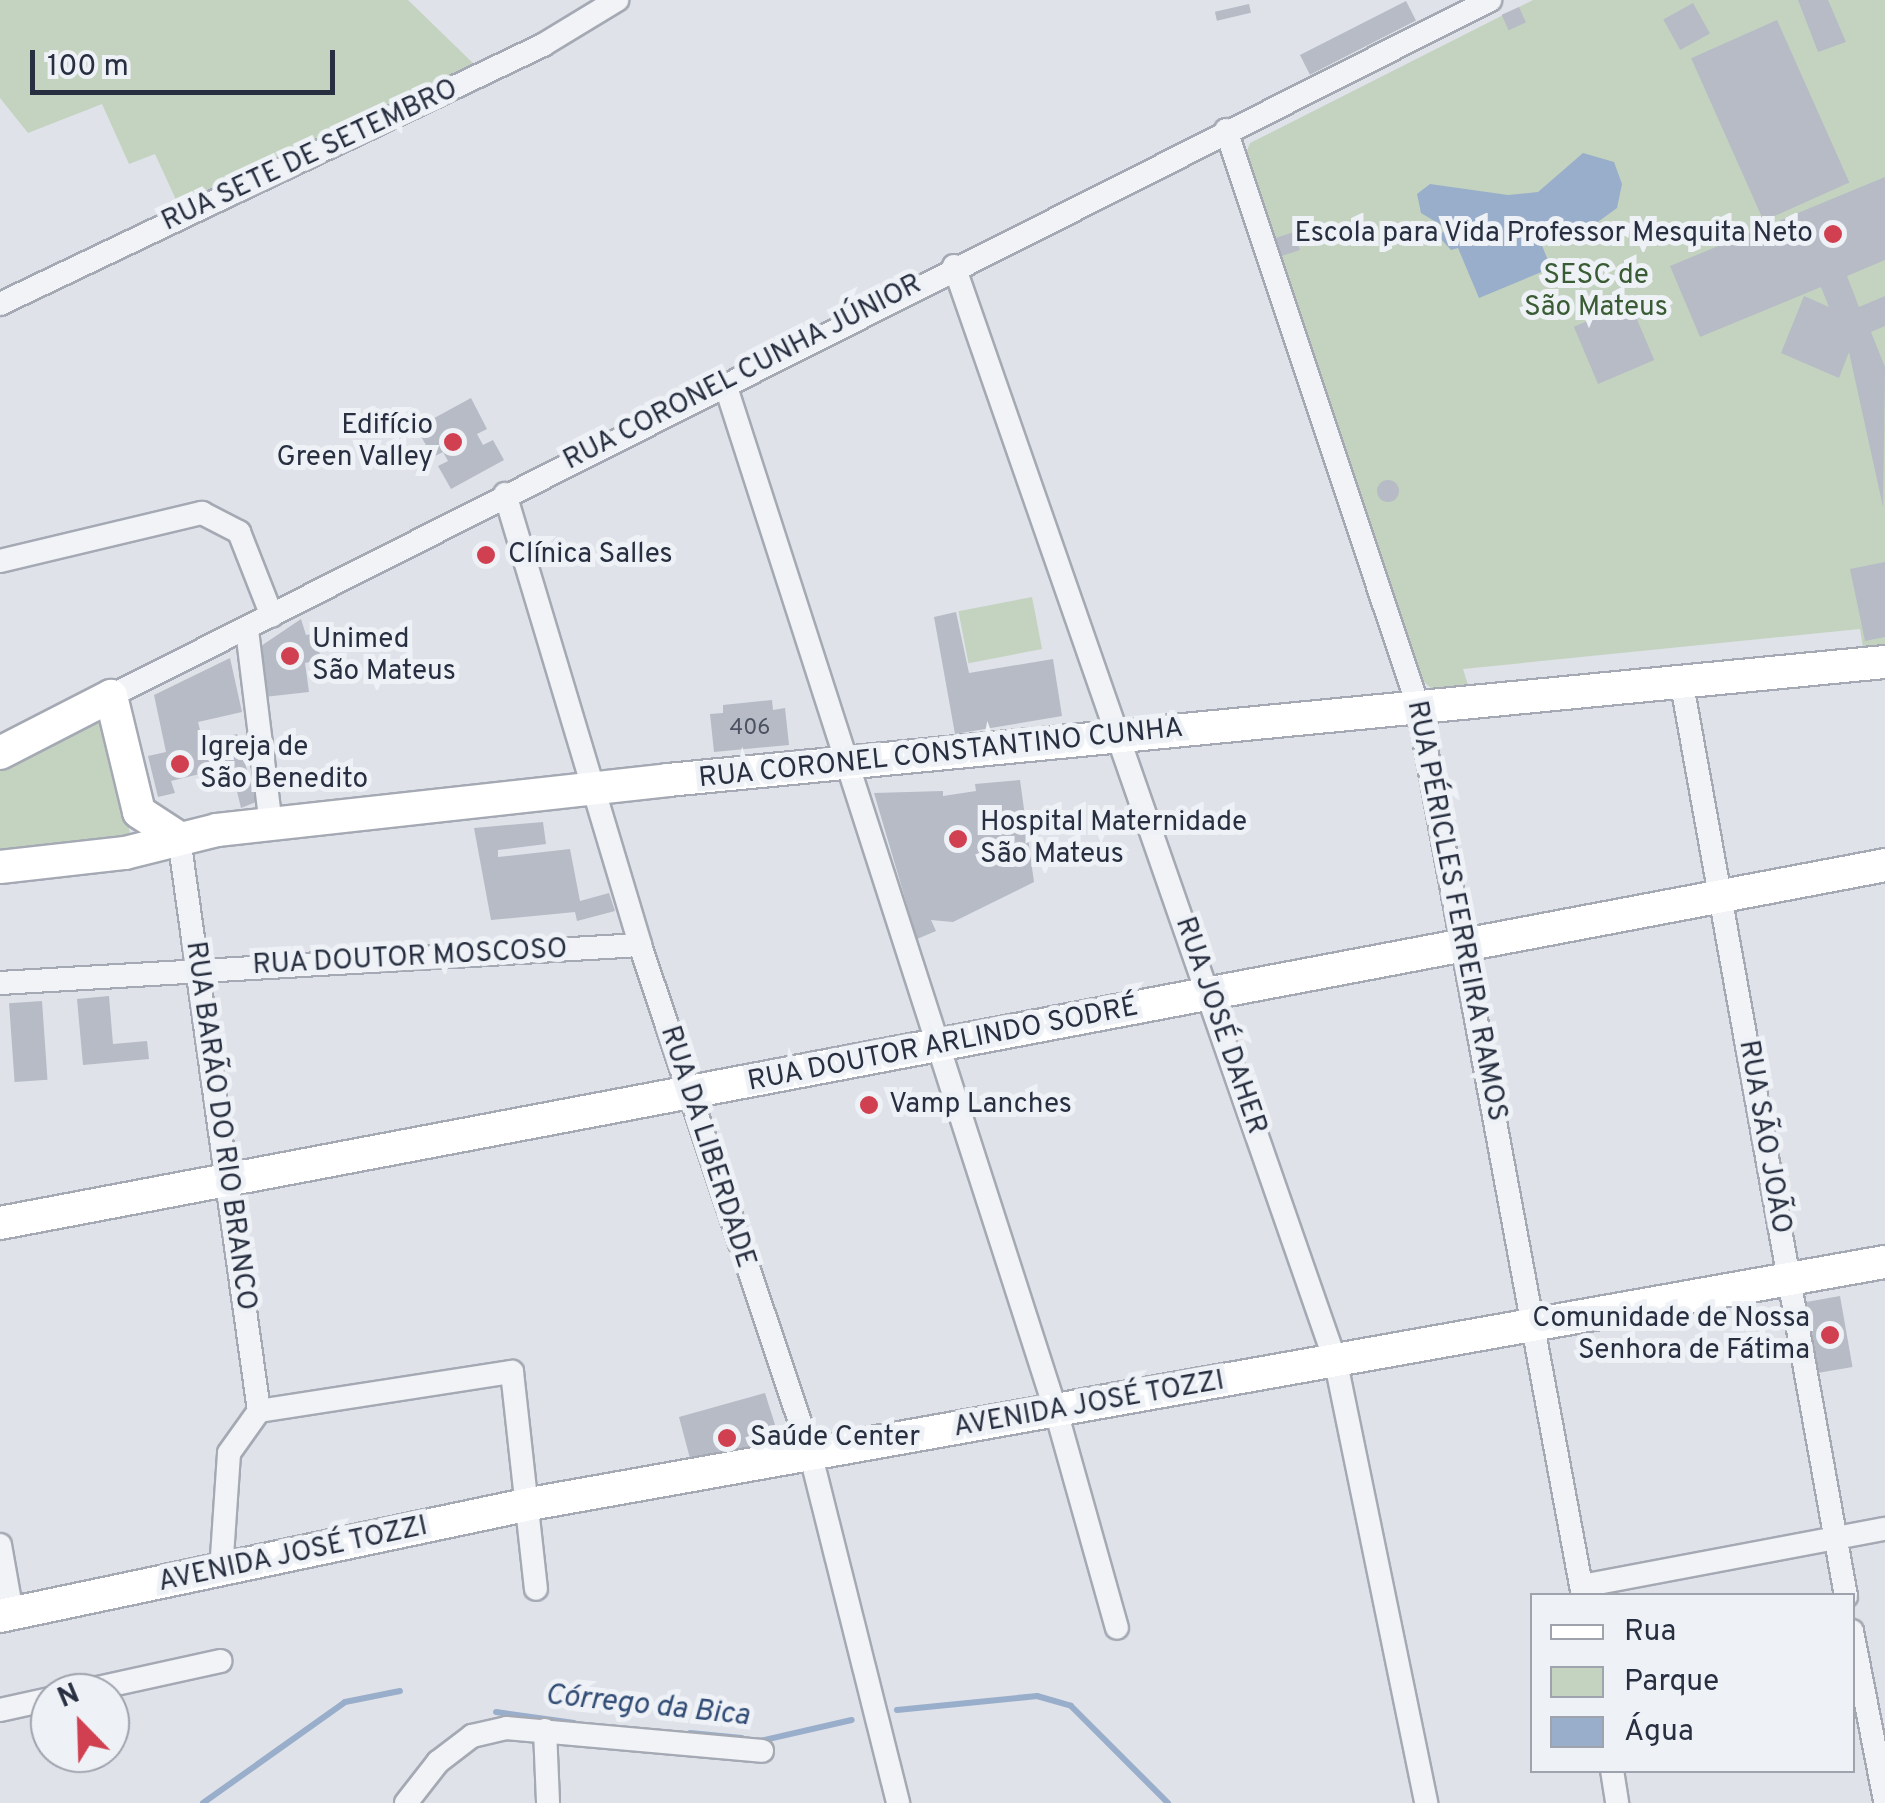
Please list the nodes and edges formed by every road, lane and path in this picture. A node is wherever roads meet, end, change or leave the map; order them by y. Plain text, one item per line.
1 (617, 0) edge
2 (1490, 0) edge
3 (1226, 130) junction
4 (954, 266) junction
5 (0, 304) edge
6 (725, 384) junction
7 (506, 494) junction
8 (0, 561) edge
9 (272, 616) junction
10 (247, 630) junction
11 (1885, 662) edge
12 (1681, 679) junction
13 (112, 696) junction
14 (1418, 706) junction
15 (1116, 736) junction
16 (0, 752) edge
17 (851, 765) junction
18 (594, 789) junction
19 (140, 812) junction
20 (271, 824) junction
21 (179, 838) junction
22 (125, 853) junction
23 (1885, 865) edge
24 (0, 867) edge
25 (1721, 895) junction
26 (1464, 943) junction
27 (640, 945) junction
28 (200, 971) junction
29 (0, 983) edge
30 (1210, 993) junction
31 (935, 1045) junction
32 (688, 1094) junction
33 (226, 1180) junction
34 (0, 1223) edge
35 (1885, 1262) edge
36 (1789, 1279) junction
37 (1536, 1322) junction
38 (1336, 1363) junction
39 (1056, 1410) junction
40 (259, 1411) junction
41 (810, 1452) junction
42 (530, 1504) junction
43 (1885, 1529) edge
44 (1835, 1538) junction
45 (0, 1545) edge
46 (221, 1571) junction
47 (536, 1589) dead end
48 (1582, 1591) edge
49 (1845, 1593) edge
50 (6, 1615) edge
51 (1117, 1628) dead end
52 (1855, 1646) edge
53 (221, 1660) dead end
54 (130, 1681) edge
55 (30, 1703) edge
56 (0, 1710) edge
57 (545, 1730) junction
58 (762, 1751) dead end
59 (1613, 1773) edge
60 (1885, 1800) edge
61 (406, 1803) edge
62 (548, 1803) edge
63 (898, 1803) edge
64 (1426, 1803) edge
65 (1618, 1803) edge

1 - 5 street, RUA SETE DE SETEMBRO
2 - 3 street, RUA CORONEL CUNHA JÚNIOR
3 - 4 street, RUA CORONEL CUNHA JÚNIOR
3 - 14 street, RUA PÉRICLES FERREIRA RAMOS
4 - 6 street, RUA CORONEL CUNHA JÚNIOR
4 - 15 street, RUA JOSÉ DAHER
6 - 7 street, RUA CORONEL CUNHA JÚNIOR
6 - 17 street
7 - 9 street, RUA CORONEL CUNHA JÚNIOR
7 - 18 street, RUA DA LIBERDADE
8 - 9 street
9 - 10 street, RUA CORONEL CUNHA JÚNIOR
10 - 13 street, RUA CORONEL CUNHA JÚNIOR
10 - 20 street
11 - 12 street, RUA CORONEL CONSTANTINO CUNHA
12 - 14 street, RUA CORONEL CONSTANTINO CUNHA
12 - 25 street, RUA SÃO JOÃO
13 - 16 street, RUA CORONEL CUNHA JÚNIOR
13 - 19 street
14 - 15 street, RUA CORONEL CONSTANTINO CUNHA
14 - 26 street, RUA PÉRICLES FERREIRA RAMOS
15 - 17 street, RUA CORONEL CONSTANTINO CUNHA
15 - 30 street, RUA JOSÉ DAHER
17 - 18 street, RUA CORONEL CONSTANTINO CUNHA
17 - 31 street
18 - 20 street, RUA CORONEL CONSTANTINO CUNHA
18 - 27 street, RUA DA LIBERDADE
19 - 21 street
19 - 22 street
20 - 21 street, RUA CORONEL CONSTANTINO CUNHA
21 - 22 street, RUA CORONEL CONSTANTINO CUNHA
21 - 28 street, RUA BARÃO DO RIO BRANCO
22 - 24 street, RUA CORONEL CONSTANTINO CUNHA
23 - 25 street, RUA DOUTOR ARLINDO SODRÉ
25 - 26 street, RUA DOUTOR ARLINDO SODRÉ
25 - 36 street, RUA SÃO JOÃO
26 - 30 street, RUA DOUTOR ARLINDO SODRÉ
26 - 37 street, RUA PÉRICLES FERREIRA RAMOS
27 - 28 street, RUA DOUTOR MOSCOSO
27 - 32 street, RUA DA LIBERDADE
28 - 29 street, RUA DOUTOR MOSCOSO
28 - 33 street, RUA BARÃO DO RIO BRANCO
30 - 31 street, RUA DOUTOR ARLINDO SODRÉ
30 - 38 street, RUA JOSÉ DAHER
31 - 32 street, RUA DOUTOR ARLINDO SODRÉ
31 - 39 street
32 - 33 street, RUA DOUTOR ARLINDO SODRÉ
32 - 41 street, RUA DA LIBERDADE
33 - 34 street, RUA DOUTOR ARLINDO SODRÉ
33 - 40 street, RUA BARÃO DO RIO BRANCO
35 - 36 street, AVENIDA JOSÉ TOZZI
36 - 37 street, AVENIDA JOSÉ TOZZI
36 - 44 street, RUA SÃO JOÃO
37 - 38 street, AVENIDA JOSÉ TOZZI
37 - 48 street, RUA PÉRICLES FERREIRA RAMOS
38 - 39 street, AVENIDA JOSÉ TOZZI
38 - 64 street, RUA JOSÉ DAHER
39 - 41 street, AVENIDA JOSÉ TOZZI
39 - 51 street
40 - 42 street
40 - 46 street
41 - 42 street, AVENIDA JOSÉ TOZZI
41 - 63 street, RUA DA LIBERDADE
42 - 46 street, AVENIDA JOSÉ TOZZI
42 - 47 street
43 - 44 street
44 - 48 street
44 - 49 street, RUA SÃO JOÃO
45 - 50 street
46 - 50 street, AVENIDA JOSÉ TOZZI
52 - 60 street
53 - 54 street
55 - 56 street
57 - 58 street
57 - 61 street
57 - 62 street
59 - 65 street

